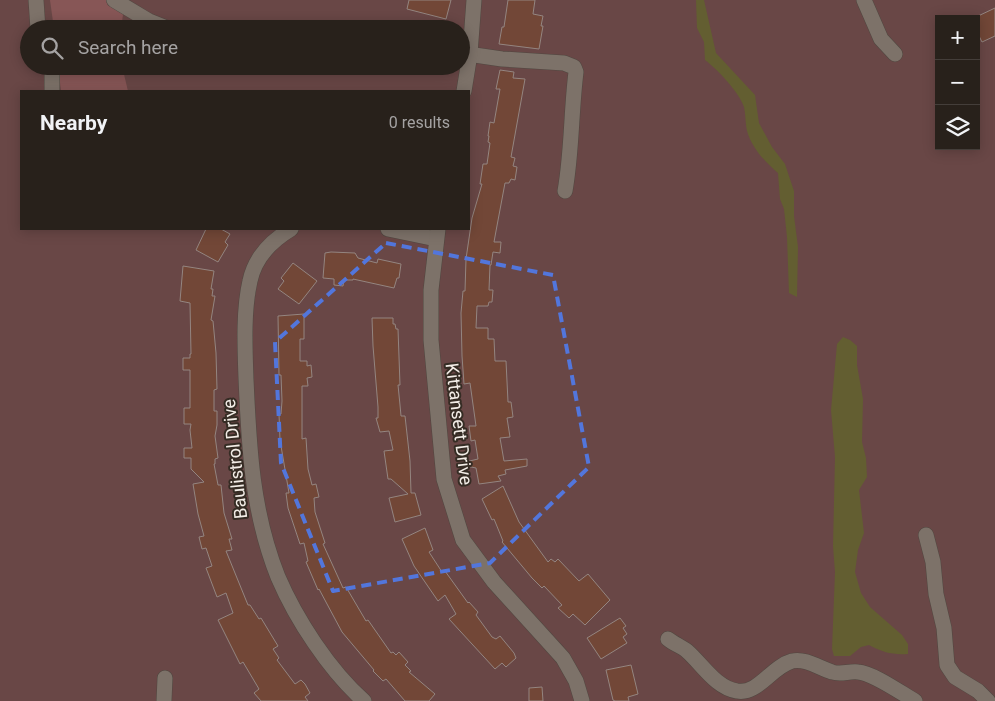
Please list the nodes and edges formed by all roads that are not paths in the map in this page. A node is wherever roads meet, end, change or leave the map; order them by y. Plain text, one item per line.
1 (36, 0) edge
2 (114, 0) edge
3 (474, 0) edge
4 (864, 0) edge
5 (37, 20) edge
6 (146, 20) edge
7 (470, 24) edge
8 (895, 54) dead end
9 (470, 55) edge
10 (52, 75) edge
11 (464, 75) edge
12 (52, 90) edge
13 (464, 90) edge
14 (565, 191) dead end
15 (289, 230) edge
16 (398, 230) edge
17 (437, 234) edge
18 (926, 535) dead end
19 (668, 638) dead end
20 (165, 678) dead end
21 (164, 701) edge
22 (364, 701) edge
23 (582, 701) edge
24 (915, 701) edge
25 (988, 701) edge

1 - 5 street
2 - 6 street
3 - 7 street
4 - 8 street
9 - 14 street
10 - 12 street
11 - 13 street
15 - 22 street, Baulistrol Drive
16 - 17 street
17 - 23 street, Kittansett Drive
18 - 25 street
19 - 24 street
20 - 21 street

